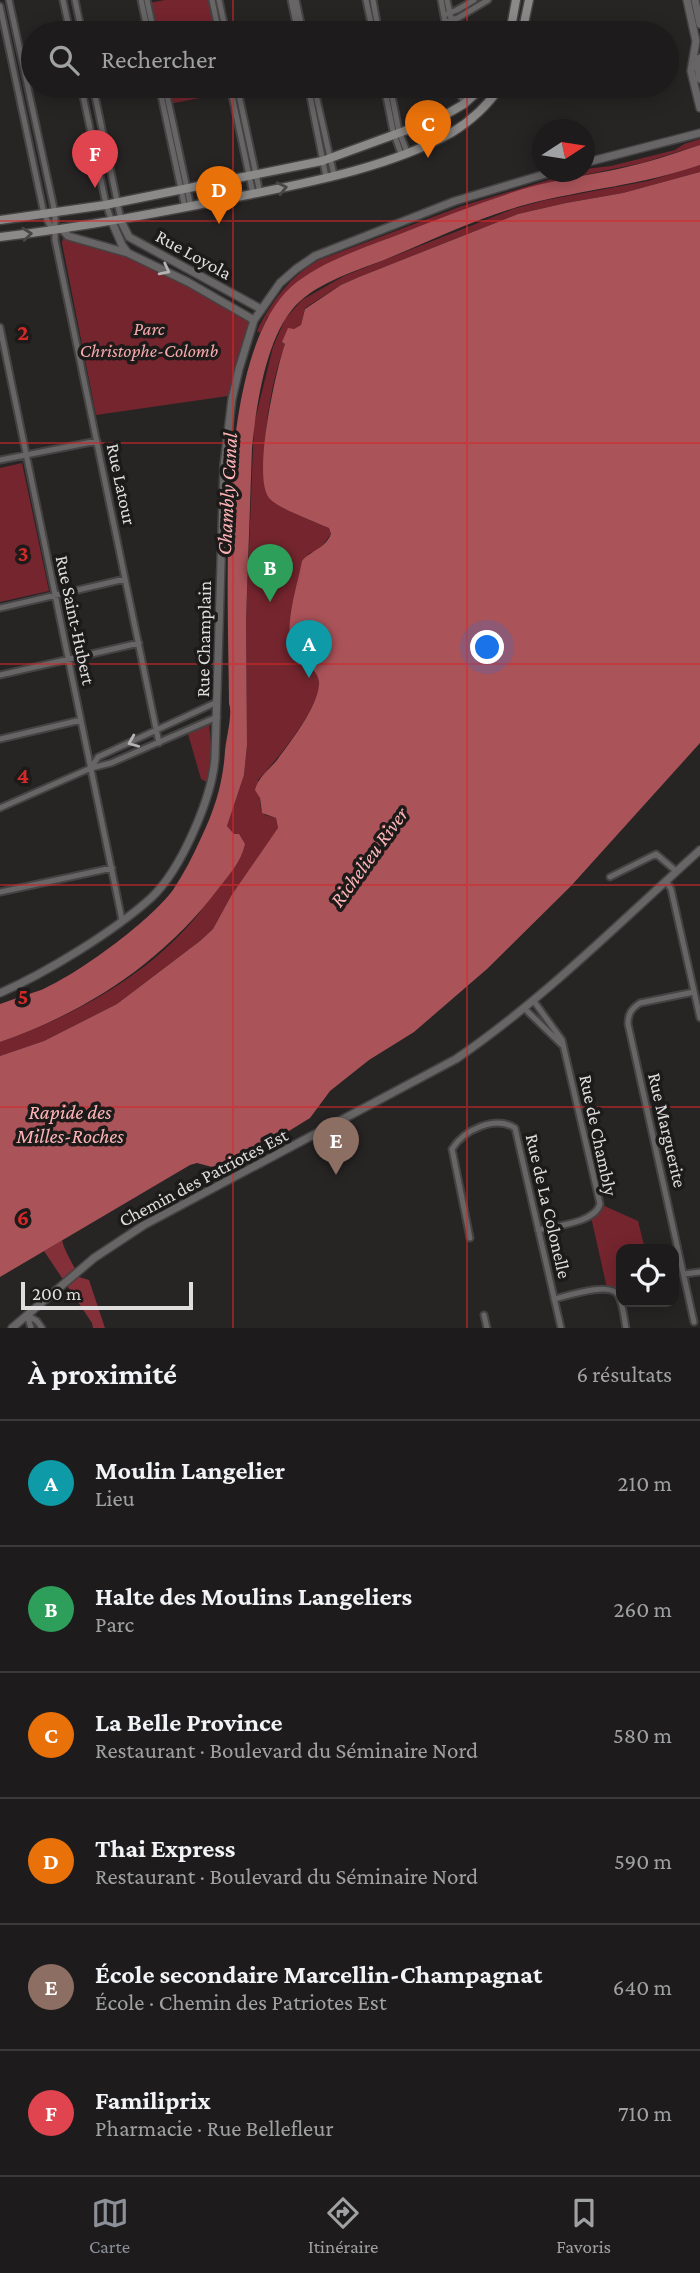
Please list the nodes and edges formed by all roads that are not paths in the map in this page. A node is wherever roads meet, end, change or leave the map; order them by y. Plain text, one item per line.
1 (9, 0) edge
2 (64, 0) edge
3 (75, 0) edge
4 (141, 0) edge
5 (147, 0) edge
6 (212, 0) edge
7 (219, 0) edge
8 (366, 0) edge
9 (373, 0) edge
10 (441, 0) edge
11 (447, 0) edge
12 (474, 0) edge
13 (488, 0) edge
14 (516, 0) edge
15 (529, 0) edge
16 (687, 0) edge
17 (695, 0) edge
18 (294, 1) edge
19 (0, 6) edge
20 (447, 14) junction
21 (14, 21) junction
22 (68, 21) edge
23 (79, 21) edge
24 (145, 21) edge
25 (151, 21) edge
26 (216, 21) edge
27 (223, 21) edge
28 (298, 21) edge
29 (370, 21) edge
30 (377, 21) edge
31 (448, 21) joint
32 (512, 21) edge
33 (525, 21) edge
34 (4, 23) junction
35 (700, 24) edge
36 (21, 56) edge
37 (700, 58) edge
38 (21, 67) edge
39 (13, 69) junction
40 (700, 79) edge
41 (30, 98) edge
42 (84, 98) edge
43 (96, 98) edge
44 (164, 98) edge
45 (166, 98) edge
46 (236, 98) edge
47 (313, 98) edge
48 (387, 98) edge
49 (392, 98) edge
50 (465, 98) edge
51 (466, 98) edge
52 (471, 98) edge
53 (491, 98) edge
54 (467, 102) junction
55 (31, 103) junction
56 (21, 106) junction
57 (700, 107) edge
58 (168, 110) junction
59 (700, 133) edge
60 (397, 135) junction
61 (404, 153) junction
62 (42, 155) junction
63 (32, 158) junction
64 (326, 160) junction
65 (595, 160) edge
66 (253, 175) junction
67 (330, 176) junction
68 (532, 178) edge
69 (49, 186) junction
70 (38, 188) junction
71 (184, 188) junction
72 (256, 193) junction
73 (118, 202) junction
74 (106, 204) junction
75 (188, 207) junction
76 (44, 214) junction
77 (55, 214) junction
78 (0, 220) edge
79 (117, 221) junction
80 (57, 230) junction
81 (0, 237) edge
82 (128, 253) junction
83 (194, 271) junction
84 (188, 282) junction
85 (261, 309) junction
86 (254, 320) junction
87 (0, 327) edge
88 (97, 441) junction
89 (25, 455) junction
90 (0, 460) edge
91 (125, 579) junction
92 (55, 595) junction
93 (0, 608) edge
94 (139, 643) junction
95 (69, 659) junction
96 (0, 675) edge
97 (217, 702) junction
98 (217, 717) junction
99 (81, 720) junction
100 (157, 732) junction
101 (0, 739) edge
102 (159, 743) junction
103 (91, 768) junction
104 (0, 808) edge
105 (700, 850) edge
106 (111, 868) junction
107 (676, 871) junction
108 (610, 877) dead end
109 (666, 881) junction
110 (0, 892) edge
111 (122, 920) junction
112 (694, 992) junction
113 (0, 993) edge
114 (533, 1000) junction
115 (524, 1008) junction
116 (700, 1018) edge
117 (562, 1045) junction
118 (538, 1230) junction
119 (470, 1238) dead end
120 (700, 1272) edge
121 (684, 1274) junction
122 (554, 1299) junction
123 (27, 1315) junction
124 (484, 1315) dead end
125 (694, 1322) dead end
126 (12, 1328) edge
127 (31, 1328) edge
128 (42, 1328) edge
129 (487, 1328) edge
130 (561, 1328) edge
131 (626, 1328) edge

1 - 21 street, Rue Latour
2 - 22 street
3 - 23 street
4 - 24 street
5 - 25 street
6 - 26 street
7 - 27 street
8 - 29 street
9 - 30 street
10 - 20 street
11 - 20 street
12 - 20 street
13 - 31 street
14 - 32 main road
15 - 33 main road
16 - 57 street
17 - 35 street
18 - 28 street
19 - 34 street, Rue Latour
20 - 31 street
21 - 34 street
21 - 36 street, Rue Latour
34 - 39 street, Rue Latour
37 - 40 street
38 - 39 street
39 - 56 street, Rue Latour
41 - 55 street, Rue Latour
42 - 74 street
43 - 73 street
44 - 58 street
45 - 58 street
46 - 66 street
47 - 64 street
48 - 60 street
49 - 60 street
50 - 54 street
51 - 54 street
52 - 54 main road
53 - 61 main road
54 - 60 main road
55 - 56 street
55 - 62 street, Rue Latour
56 - 63 street, Rue Latour
58 - 71 street
59 - 65 street
60 - 61 street
60 - 64 main road
61 - 67 main road
62 - 63 street
62 - 69 street, Rue Latour
63 - 70 street, Rue Latour
64 - 66 main road
64 - 67 street
66 - 71 main road
66 - 72 street
72 -> 67 main road
68 - 85 street, Rue Champlain
69 - 70 street
69 - 77 street, Rue Latour
70 - 76 street, Rue Latour
71 - 73 main road
71 - 75 street
72 - 75 main road
73 - 74 main road
73 - 79 street
74 - 77 main road
74 - 79 street
75 - 79 main road
76 - 77 main road
76 - 78 main road
76 - 80 street, Rue Latour
77 - 80 street, Rue Latour
79 - 80 main road
79 - 82 street, Rue Loyola
79 - 83 street, Rue Loyola
81 -> 80 main road
80 - 82 street, Rue Loyola
80 - 88 street, Rue Latour
82 -> 84 street, Rue Loyola
83 - 84 street
83 - 85 street, Rue Loyola
84 - 86 street, Rue Loyola
85 - 86 street, Rue Champlain
86 - 97 street, Rue Champlain
87 - 89 street, Rue Saint-Hubert
88 - 89 street
88 - 91 street, Rue Latour
89 - 90 street
89 - 92 street, Rue Saint-Hubert
91 - 92 street
91 - 94 street, Rue Latour
92 - 93 street
92 - 95 street, Rue Saint-Hubert
94 - 95 street
94 - 100 street, Rue Latour
95 - 96 street
95 - 99 street, Rue Saint-Hubert
97 - 98 street, Rue Champlain
97 - 100 street
98 - 102 street
98 - 111 street, Rue Champlain
99 - 101 street
99 - 103 street, Rue Saint-Hubert
100 - 102 street, Rue Latour
100 -> 103 street
102 - 103 street
103 - 104 street
103 - 106 street, Rue Saint-Hubert
105 - 107 street, Chemin des Patriotes Est
106 - 110 street
106 - 111 street, Rue Saint-Hubert
107 - 108 street
107 - 109 street, Chemin des Patriotes Est
109 - 112 street
109 - 114 street, Chemin des Patriotes Est
111 - 113 street, Rue Champlain
112 - 116 street
112 - 121 street, Rue Marguerite
114 - 115 street, Chemin des Patriotes Est
114 - 117 street, Rue de Chambly
115 - 117 street
115 - 123 street, Chemin des Patriotes Est
117 - 118 street, Rue de Chambly
118 - 119 street, Rue de La Colonelle
118 - 122 street, Rue de La Colonelle
120 - 121 street
121 - 125 street, Rue Marguerite
122 - 130 street, Rue de La Colonelle
122 - 131 street
123 - 126 street, Chemin des Patriotes Est
123 - 127 street
123 - 128 street
124 - 129 street

